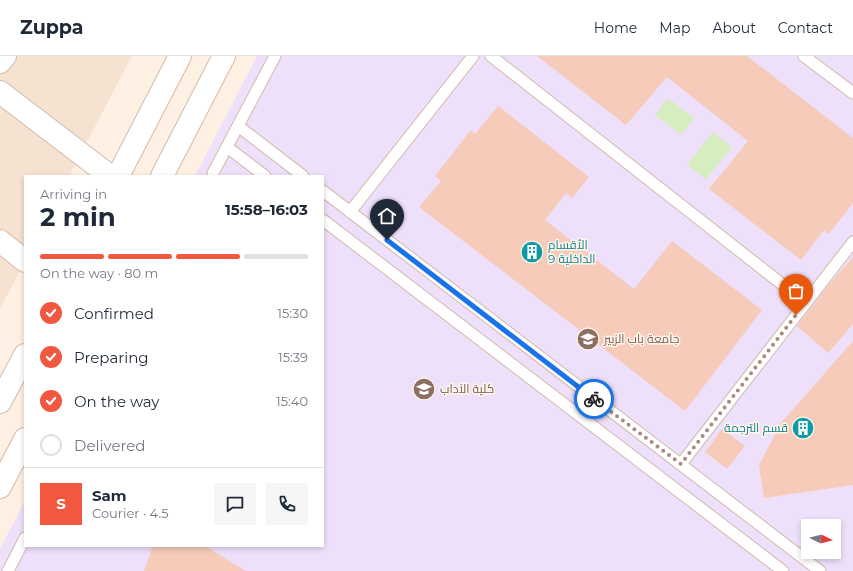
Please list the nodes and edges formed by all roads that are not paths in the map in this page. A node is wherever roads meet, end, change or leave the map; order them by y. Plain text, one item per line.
1 (5, 56) edge
2 (180, 56) edge
3 (224, 56) edge
4 (275, 56) edge
5 (474, 56) edge
6 (491, 56) edge
7 (804, 56) edge
8 (0, 62) edge
9 (0, 92) edge
10 (853, 93) edge
11 (238, 126) junction
12 (227, 147) junction
13 (213, 173) dead end
14 (109, 175) edge
15 (119, 175) edge
16 (163, 175) edge
17 (264, 175) edge
18 (302, 175) edge
19 (324, 193) edge
20 (350, 212) junction
21 (324, 221) edge
22 (0, 241) edge
23 (853, 242) edge
24 (24, 260) edge
25 (806, 303) junction
26 (24, 357) edge
27 (0, 402) edge
28 (24, 441) edge
29 (681, 464) junction
30 (0, 487) edge
31 (24, 540) edge
32 (8, 571) edge
33 (783, 571) edge
34 (820, 571) edge

1 - 8 main road
2 - 15 main road
3 - 16 main road
4 - 11 lane
5 - 20 lane
6 - 25 lane
7 - 10 lane
9 - 14 main road
11 - 12 lane
11 - 18 lane
12 - 13 lane
12 - 17 lane
19 - 20 lane
20 - 29 lane
21 - 33 lane
22 - 24 main road
23 - 25 lane
25 - 29 lane
26 - 27 main road
28 - 30 main road
29 - 34 lane
31 - 32 lane

